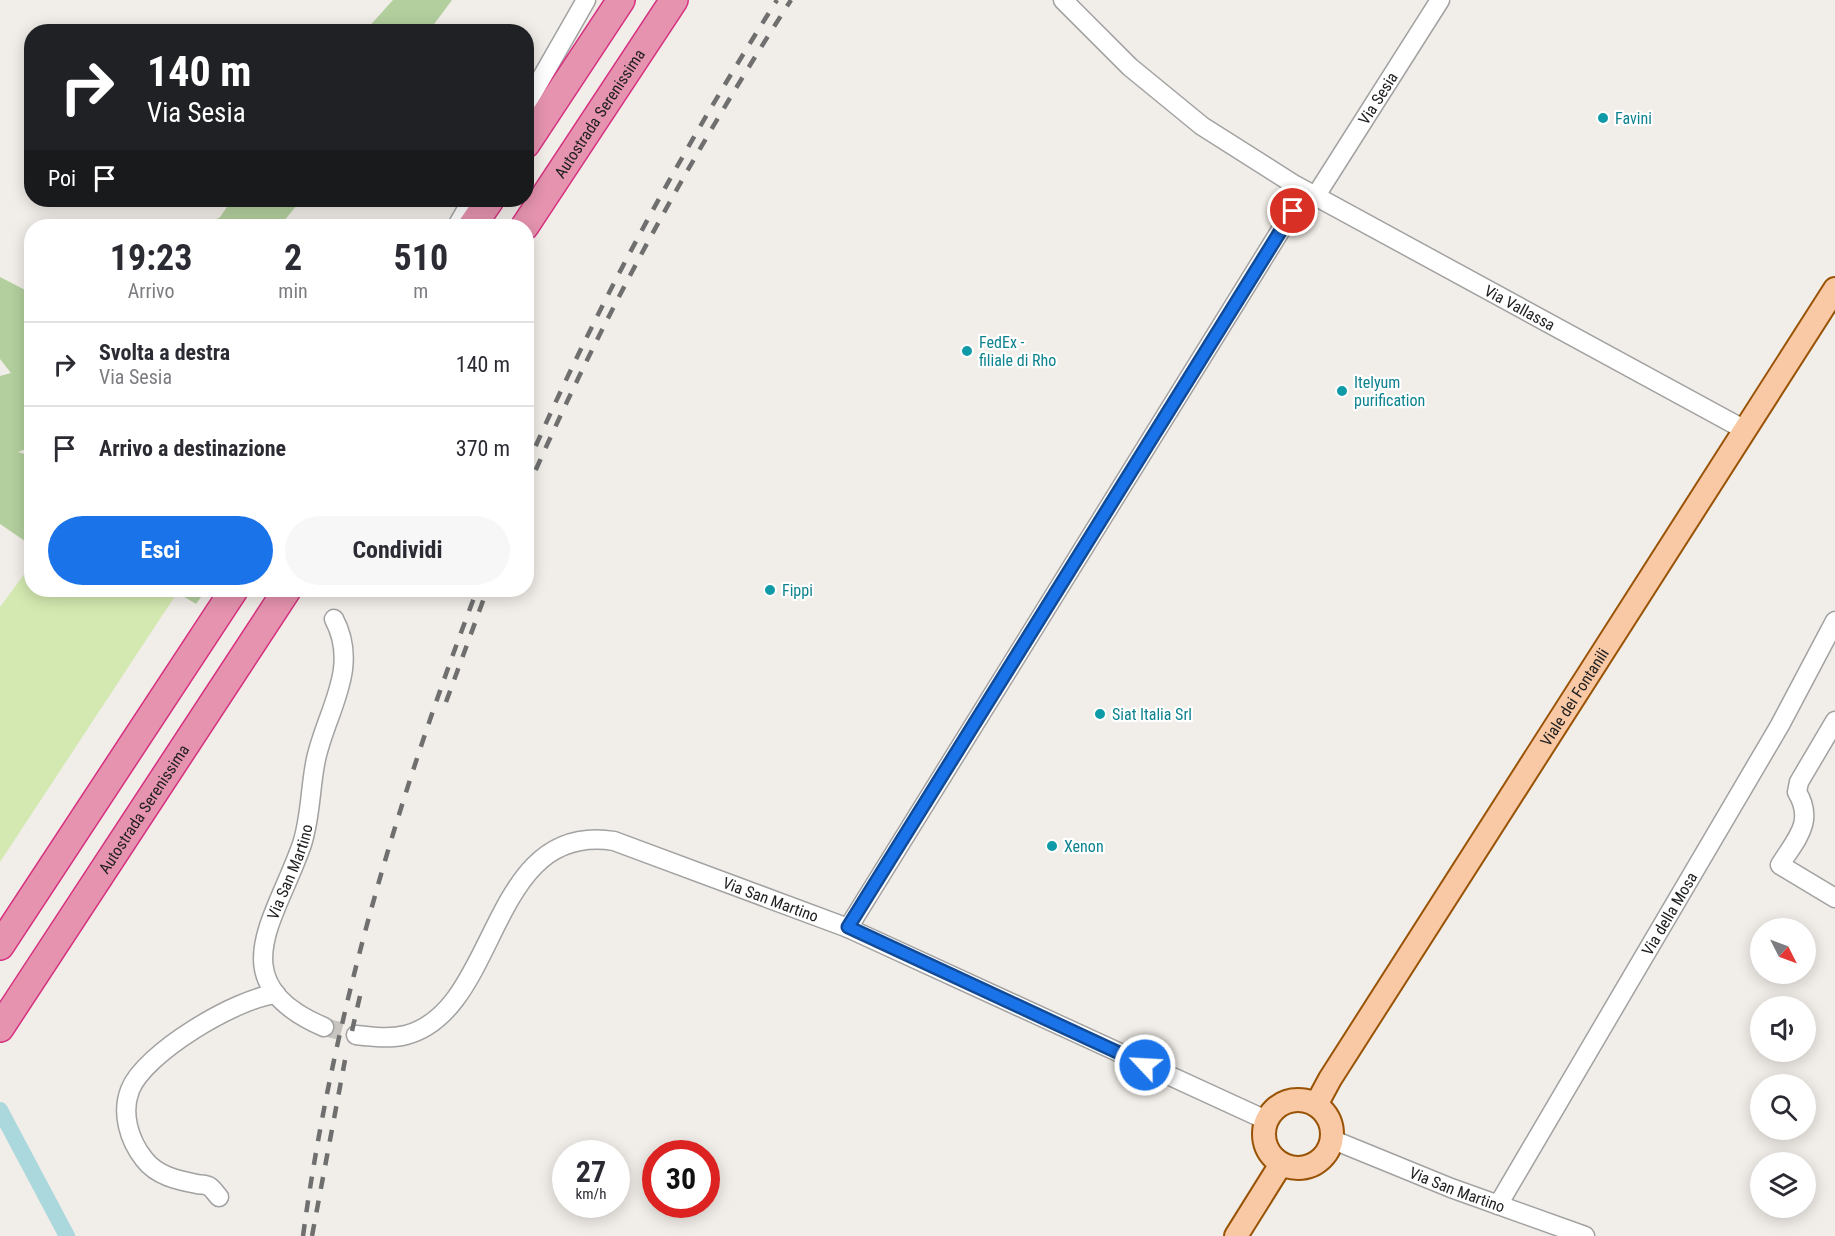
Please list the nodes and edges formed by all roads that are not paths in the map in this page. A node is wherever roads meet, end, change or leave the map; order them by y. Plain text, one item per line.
1 (586, 0) edge
2 (621, 0) edge
3 (674, 0) edge
4 (1063, 0) edge
5 (1440, 0) edge
6 (534, 91) edge
7 (534, 132) edge
8 (1305, 191) junction
9 (530, 219) edge
10 (1835, 289) edge
11 (1745, 430) junction
12 (229, 597) edge
13 (282, 597) edge
14 (334, 619) dead end
15 (1835, 621) edge
16 (1835, 721) edge
17 (1835, 898) edge
18 (848, 927) junction
19 (0, 946) edge
20 (276, 994) junction
21 (324, 1027) tunnel mouth
22 (0, 1028) edge
23 (356, 1035) tunnel mouth
24 (1316, 1105) junction
25 (1266, 1120) junction
26 (1331, 1139) junction
27 (1281, 1164) junction
28 (219, 1197) dead end
29 (1498, 1205) junction
30 (1236, 1236) edge
31 (1585, 1236) edge

1 - 6 street
2 - 7 highway
3 - 9 highway, Autostrada Serenissima
4 - 8 street, Via Vallassa
5 - 8 street, Via Sesia
8 - 11 street, Via Vallassa
8 - 18 street, Via Sesia
10 - 11 main road, Viale dei Fontanili
11 - 24 main road, Viale dei Fontanili
12 - 19 highway
13 - 22 highway, Autostrada Serenissima
14 - 20 street, Via San Martino
15 - 29 street, Via della Mosa
16 - 17 street
18 - 23 street, Via San Martino
18 - 25 street, Via San Martino
20 - 21 street, Via San Martino
20 - 28 street
24 - 25 main road
24 - 26 main road
25 - 27 main road
26 - 27 main road
26 - 29 street, Via San Martino
27 - 30 main road
29 - 31 street, Via San Martino

